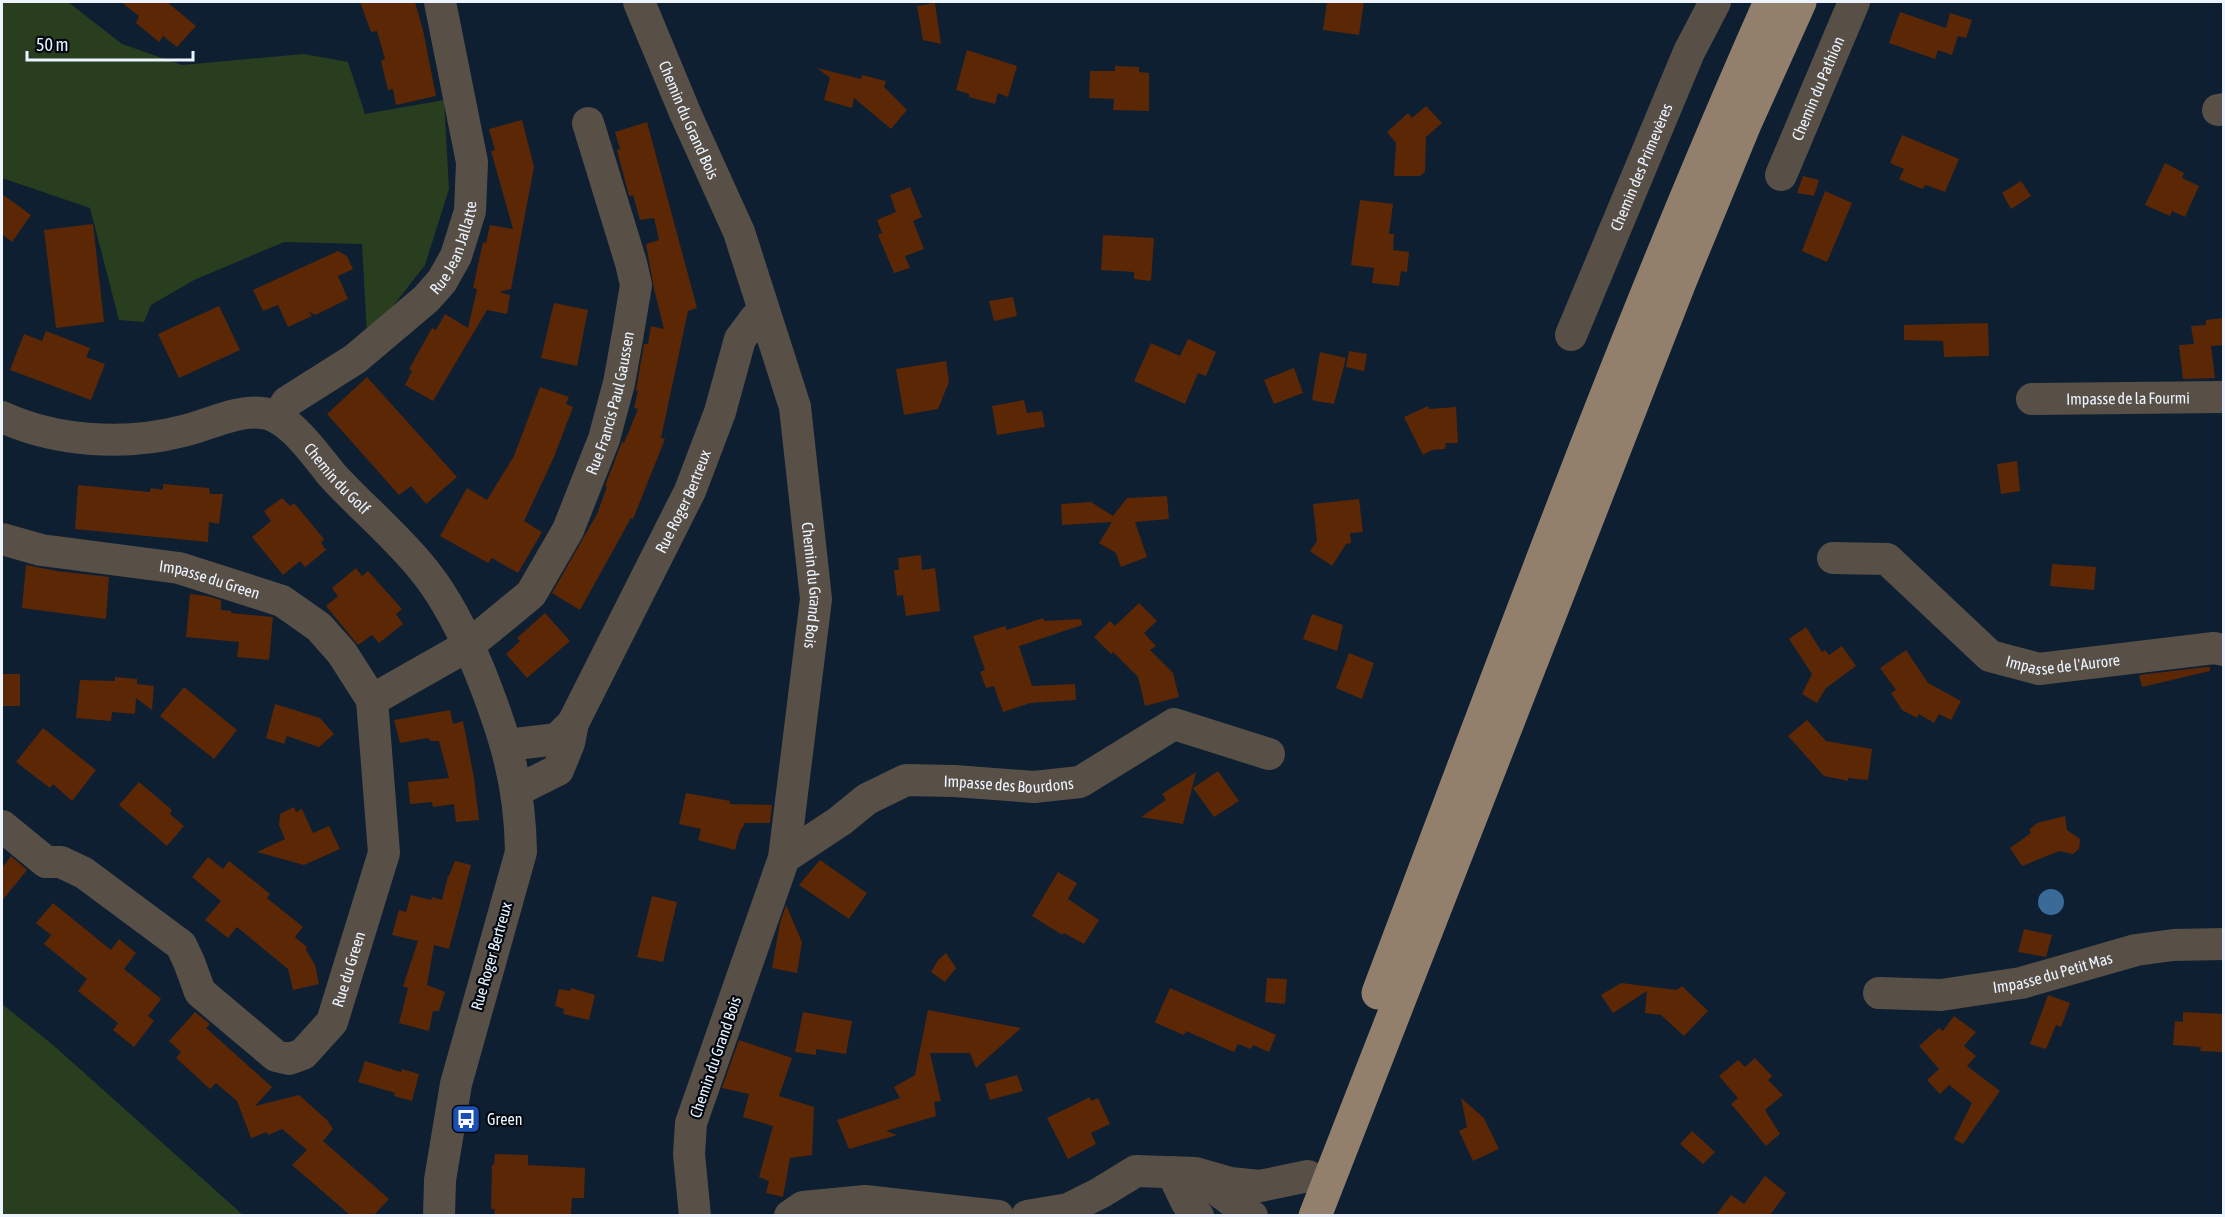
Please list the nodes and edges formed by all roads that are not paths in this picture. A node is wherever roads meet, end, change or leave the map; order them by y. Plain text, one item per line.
1 (440, 2) edge
2 (639, 2) edge
3 (1715, 2) edge
4 (1770, 2) edge
5 (1800, 2) edge
6 (1854, 2) edge
7 (588, 123) dead end
8 (1781, 175) dead end
9 (764, 312) junction
10 (1571, 335) dead end
11 (2223, 397) edge
12 (2032, 399) dead end
13 (2, 417) edge
14 (277, 418) junction
15 (2, 539) edge
16 (1833, 558) dead end
17 (469, 645) junction
18 (2223, 650) edge
19 (372, 700) junction
20 (573, 723) junction
21 (507, 745) junction
22 (1269, 754) dead end
23 (516, 791) junction
24 (2, 826) edge
25 (784, 858) junction
26 (2223, 944) edge
27 (1879, 993) dead end
28 (1183, 1173) junction
29 (1320, 1201) edge
30 (439, 1215) edge
31 (695, 1215) edge
32 (790, 1215) edge
33 (998, 1215) edge
34 (1027, 1215) edge
35 (1198, 1215) edge
36 (1252, 1215) edge
37 (1293, 1215) edge

1 - 14 street, Rue Jean Jallatte
2 - 9 street, Chemin du Grand Bois
3 - 10 street, Chemin des Primevères
4 - 29 main road
5 - 29 main road
6 - 8 street, Chemin du Pathion
7 - 17 street, Rue Francis Paul Gaussen
9 - 20 street, Rue Roger Bertreux
9 - 25 street, Chemin du Grand Bois
11 - 12 street, Impasse de la Fourmi
13 - 14 street, Chemin du Golf
14 - 17 street, Chemin du Golf
15 - 19 street, Impasse du Green
16 - 18 street, Impasse de l'Aurore
17 - 19 street
17 - 21 street, Chemin du Golf
19 - 24 street, Rue du Green
20 - 21 street, Rue Roger Bertreux
20 - 23 street, Rue Roger Bertreux
21 - 23 street, Chemin du Golf
22 - 25 street, Impasse des Bourdons
23 - 30 street, Rue Roger Bertreux
25 - 31 street, Chemin du Grand Bois
26 - 27 street, Impasse du Petit Mas
28 - 29 street
28 - 34 street
28 - 35 street
28 - 36 street
29 - 37 main road
32 - 33 street

